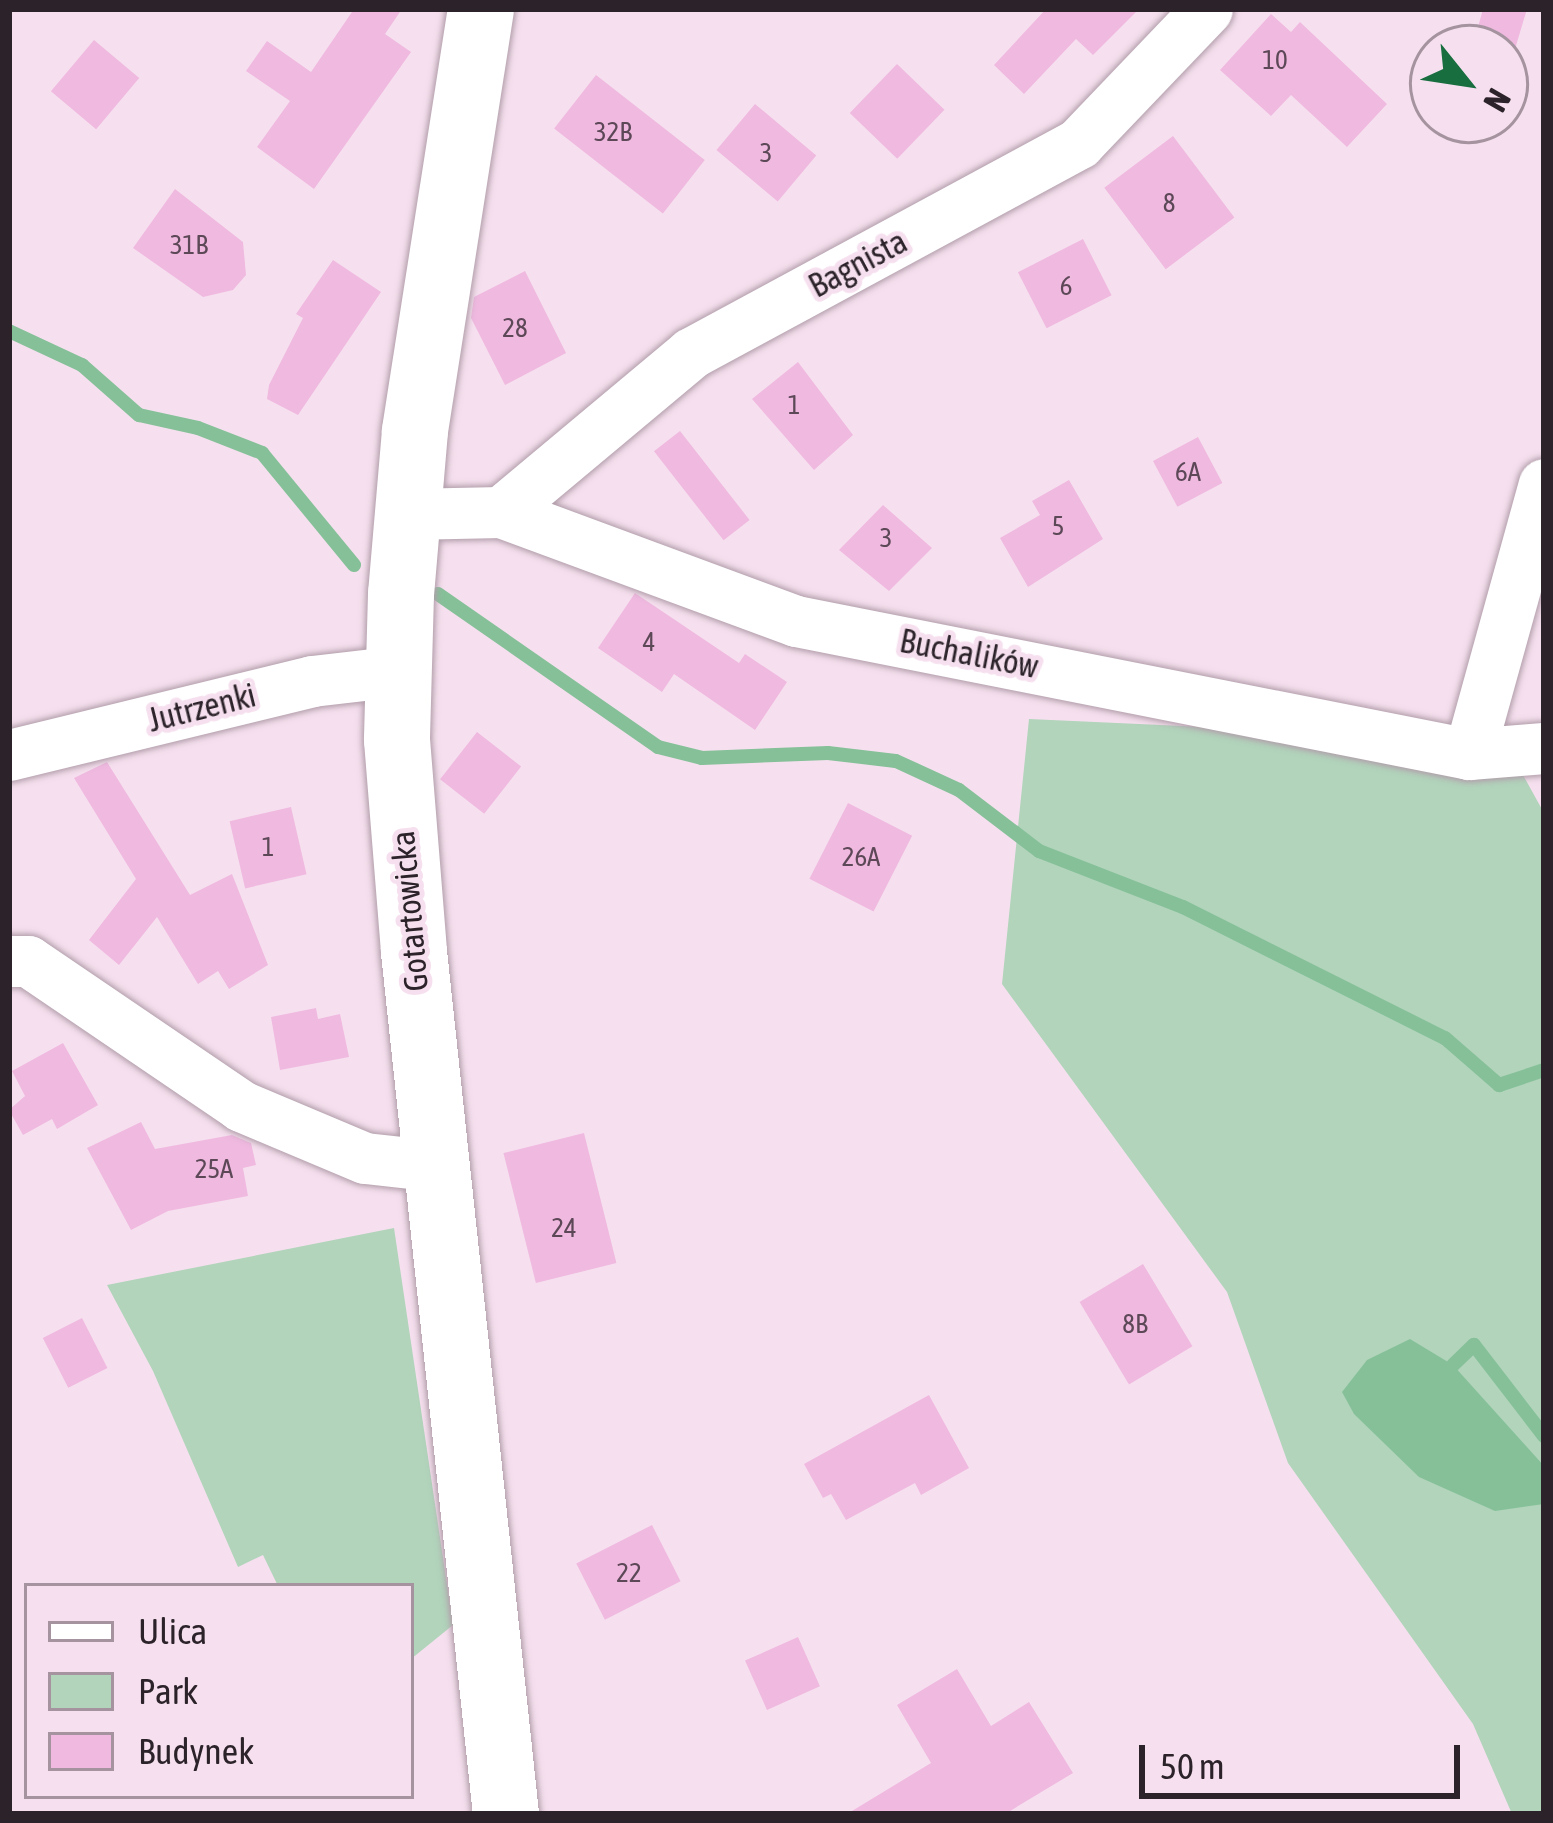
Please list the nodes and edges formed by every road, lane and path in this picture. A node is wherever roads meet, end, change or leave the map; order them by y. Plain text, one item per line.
1 (481, 9) edge
2 (1207, 9) edge
3 (1544, 484) edge
4 (501, 512) junction
5 (407, 514) junction
6 (398, 671) junction
7 (1544, 748) edge
8 (1469, 754) junction
9 (9, 755) edge
10 (9, 961) edge
11 (437, 1166) junction
12 (506, 1814) edge

1 - 5 street, Gotartowicka
2 - 4 street, Bagnista
3 - 8 street
4 - 5 street, Buchalików
4 - 8 street, Buchalików
5 - 6 street, Gotartowicka
6 - 9 street, Jutrzenki
6 - 11 street, Gotartowicka
7 - 8 street, Buchalików
10 - 11 street
11 - 12 street, Gotartowicka

